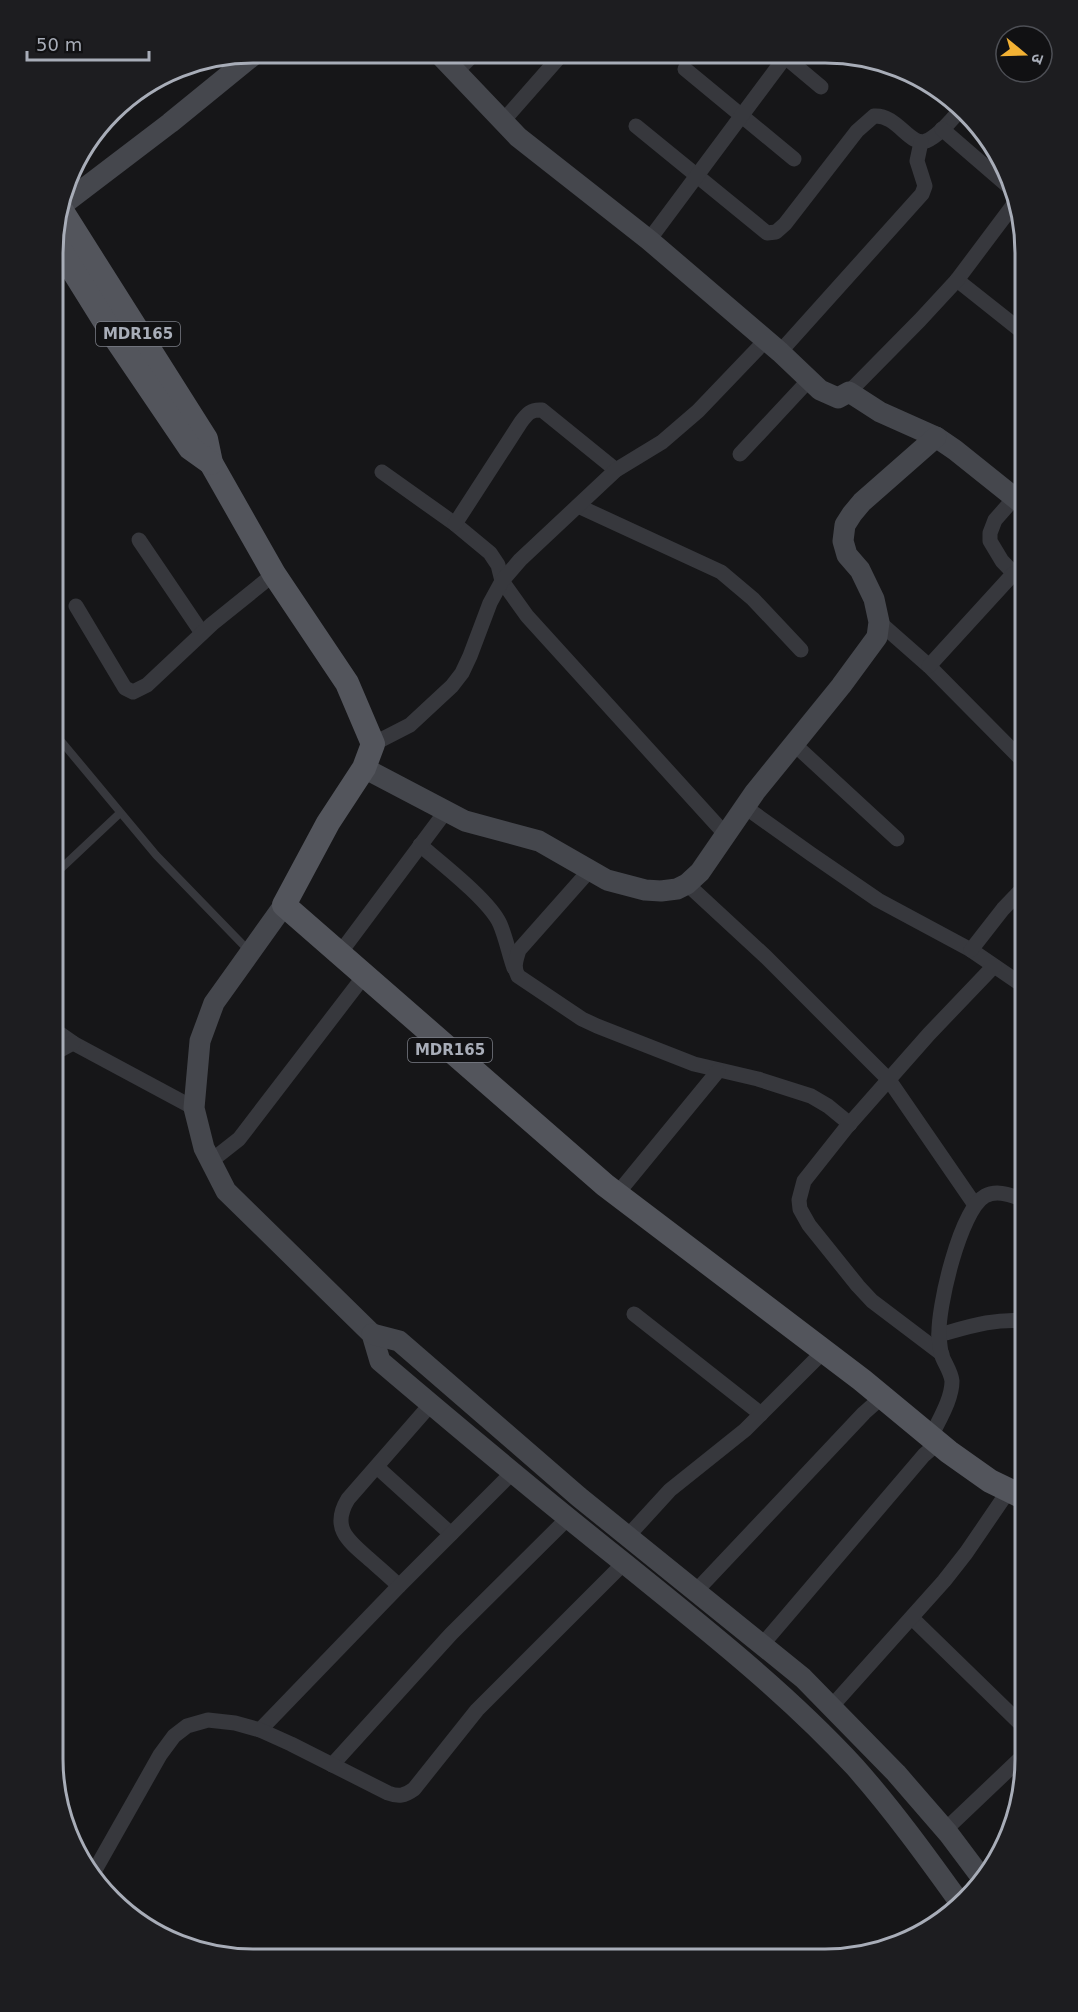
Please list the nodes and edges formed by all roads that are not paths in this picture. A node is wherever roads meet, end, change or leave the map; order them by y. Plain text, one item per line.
1 (448, 63) edge
2 (465, 63) edge
3 (554, 63) edge
4 (780, 63) edge
5 (793, 63) edge
6 (242, 64) edge
7 (685, 69) dead end
8 (456, 72) junction
9 (821, 87) dead end
10 (742, 115) junction
11 (956, 116) edge
12 (503, 121) junction
13 (636, 126) dead end
14 (942, 129) junction
15 (921, 142) junction
16 (794, 159) dead end
17 (697, 176) junction
18 (999, 177) edge
19 (71, 199) edge
20 (1010, 210) edge
21 (67, 218) edge
22 (649, 240) junction
23 (63, 254) edge
24 (957, 280) junction
25 (1015, 325) edge
26 (773, 346) junction
27 (809, 380) junction
28 (849, 392) junction
29 (936, 437) junction
30 (740, 454) dead end
31 (211, 463) junction
32 (616, 470) junction
33 (382, 472) dead end
34 (1015, 491) edge
35 (1015, 502) edge
36 (578, 506) junction
37 (455, 524) junction
38 (139, 540) dead end
39 (274, 574) junction
40 (1013, 574) joint
41 (502, 581) junction
42 (76, 606) dead end
43 (879, 622) junction
44 (202, 633) junction
45 (801, 650) dead end
46 (929, 666) junction
47 (63, 743) edge
48 (373, 744) junction
49 (794, 744) junction
50 (1015, 753) edge
51 (364, 768) junction
52 (745, 807) junction
53 (446, 812) junction
54 (120, 813) junction
55 (726, 835) junction
56 (897, 839) dead end
57 (420, 845) junction
58 (63, 867) edge
59 (589, 871) junction
60 (687, 884) junction
61 (1015, 896) edge
62 (284, 905) junction
63 (971, 950) junction
64 (250, 952) junction
65 (340, 953) junction
66 (994, 966) junction
67 (515, 971) junction
68 (364, 976) junction
69 (1015, 980) edge
70 (63, 1036) edge
71 (73, 1042) junction
72 (63, 1048) edge
73 (718, 1071) junction
74 (889, 1080) junction
75 (194, 1108) junction
76 (850, 1124) junction
77 (211, 1161) junction
78 (617, 1194) junction
79 (1015, 1196) edge
80 (975, 1205) junction
81 (634, 1314) dead end
82 (1015, 1321) edge
83 (372, 1334) junction
84 (939, 1335) junction
85 (824, 1351) junction
86 (942, 1354) junction
87 (882, 1397) junction
88 (431, 1404) junction
89 (760, 1414) junction
90 (934, 1440) junction
91 (377, 1467) junction
92 (512, 1473) junction
93 (1015, 1493) edge
94 (1015, 1496) edge
95 (568, 1518) junction
96 (451, 1534) junction
97 (627, 1537) junction
98 (624, 1563) junction
99 (399, 1586) junction
100 (696, 1591) junction
101 (912, 1618) junction
102 (762, 1645) junction
103 (832, 1706) junction
104 (1015, 1718) edge
105 (260, 1730) junction
106 (1015, 1764) edge
107 (332, 1765) junction
108 (945, 1830) junction
109 (96, 1866) edge
110 (978, 1873) edge
111 (955, 1897) edge

1 - 8 street
2 - 8 street
3 - 12 street
4 - 10 street
5 - 9 street
6 - 19 street
7 - 10 street
8 - 12 street
10 - 16 street
10 - 17 street
11 - 14 street
12 - 22 street
13 - 17 street
14 - 15 street
14 - 18 street
15 - 17 street
15 - 26 street
17 - 22 street
20 - 24 street
21 - 31 main road, MDR165
22 - 26 street
23 - 31 main road, MDR165
24 - 25 street
24 - 28 street
26 - 27 street
26 - 32 street
27 - 28 street
27 - 30 street
28 - 29 street
29 - 34 street
29 - 43 street
31 - 39 main road, MDR165
32 - 36 street
32 - 37 street
33 - 37 street
35 - 40 street
36 - 41 street
36 - 45 street
37 - 41 street
38 - 44 street
39 - 44 street
39 - 48 main road, MDR165
40 - 46 street
41 - 48 street
41 - 55 street
42 - 44 street
43 - 46 street
43 - 49 street
46 - 50 street
47 - 54 lane
48 - 51 main road
49 - 52 street
49 - 56 street
51 - 53 street
51 - 62 main road
52 - 55 street
52 - 63 street
53 - 57 street
53 - 59 street
54 - 58 lane
54 - 64 lane
55 - 60 street
57 - 65 street
57 - 67 street
59 - 60 street
59 - 67 street
60 - 74 street
61 - 63 street
62 - 64 street
62 - 65 main road, MDR165
63 - 66 street
64 - 75 street
65 - 68 main road, MDR165
66 - 69 street
66 - 74 street
67 - 73 street
68 - 77 street
68 - 78 main road, MDR165
70 - 71 street
71 - 72 street
71 - 75 street
73 - 76 street
73 - 78 street
74 - 76 street
74 - 80 street
75 - 77 street
76 - 86 street
77 - 83 street
78 - 85 main road, MDR165
79 - 80 street
80 - 84 street
81 - 89 street
82 - 84 street
83 - 88 street
83 - 97 street
84 - 86 street
85 - 87 main road, MDR165
85 - 89 street
86 - 90 street
87 - 90 main road, MDR165
87 - 100 street
88 - 91 street
88 - 92 street
89 - 97 street
90 - 93 main road, MDR165
90 - 102 street
91 - 96 street
91 - 99 street
92 - 95 street
92 - 96 street
94 - 101 street
95 - 98 street
95 - 107 street
96 - 99 street
97 - 100 street
98 - 107 street
98 - 111 street
99 - 105 street
100 - 102 street
101 - 103 street
101 - 104 street
102 - 103 street
103 - 108 street
105 - 107 street
105 - 109 street
106 - 108 street
108 - 110 street

